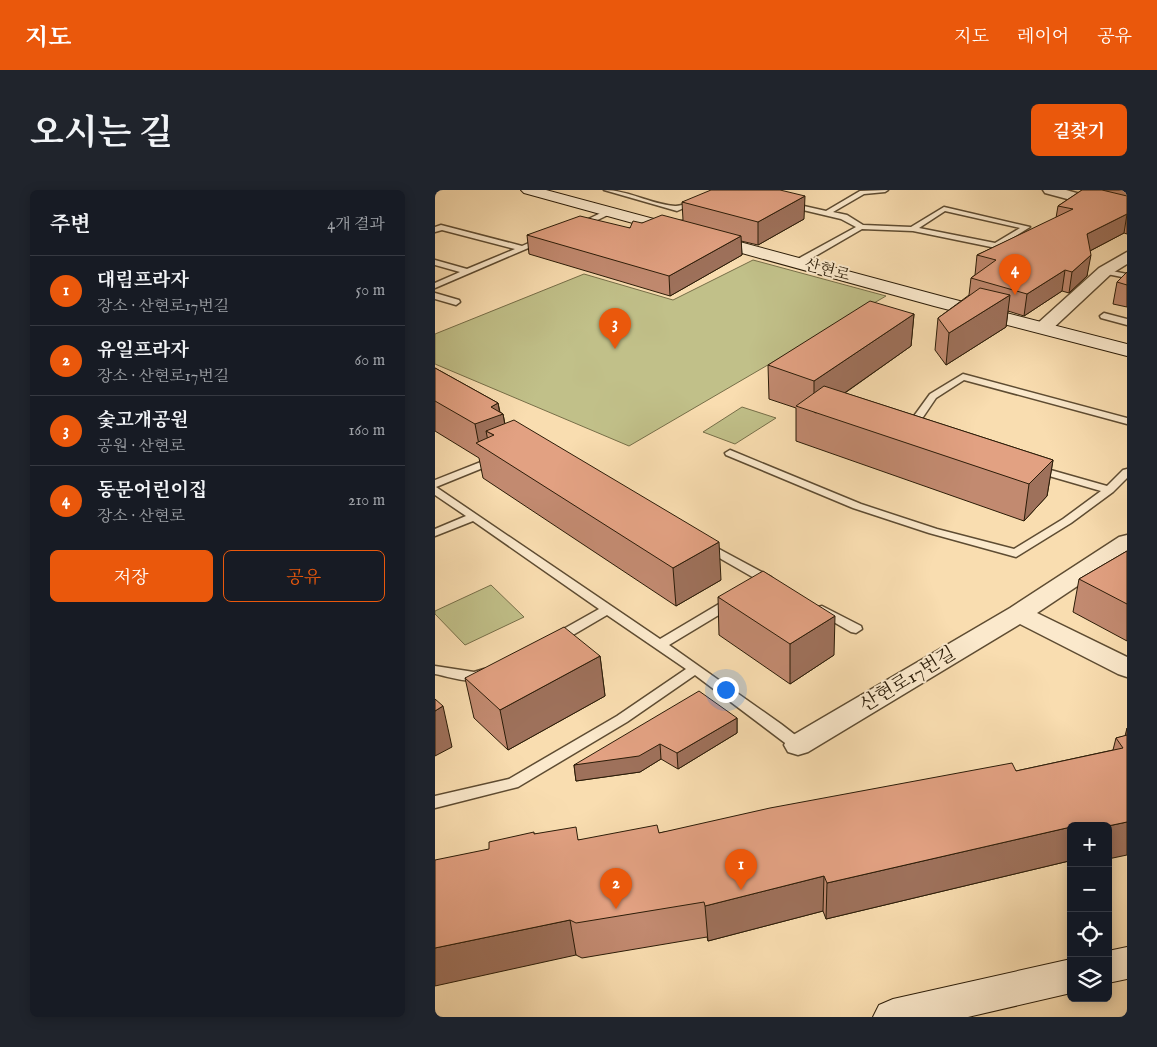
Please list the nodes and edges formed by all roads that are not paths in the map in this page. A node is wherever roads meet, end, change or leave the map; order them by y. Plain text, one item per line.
1 (529, 190) edge
2 (607, 190) edge
3 (722, 190) edge
4 (885, 190) edge
5 (1050, 190) edge
6 (784, 202) edge
7 (1127, 211) edge
8 (610, 212) junction
9 (827, 213) junction
10 (861, 227) junction
11 (913, 228) junction
12 (435, 230) edge
13 (566, 231) edge
14 (549, 238) edge
15 (523, 249) junction
16 (1127, 257) edge
17 (435, 262) edge
18 (797, 263) junction
19 (1105, 271) junction
20 (467, 272) junction
21 (1127, 276) edge
22 (435, 286) edge
23 (435, 296) edge
24 (456, 302) dead end
25 (1104, 316) dead end
26 (1127, 322) edge
27 (1044, 327) junction
28 (1127, 350) edge
29 (1127, 421) edge
30 (929, 434) edge
31 (731, 453) dead end
32 (508, 455) edge
33 (1028, 467) edge
34 (1127, 472) edge
35 (435, 484) edge
36 (435, 490) edge
37 (1109, 490) junction
38 (474, 517) junction
39 (435, 533) edge
40 (698, 542) edge
41 (1127, 542) edge
42 (808, 602) edge
43 (608, 609) junction
44 (1019, 614) junction
45 (856, 629) dead end
46 (660, 644) junction
47 (542, 646) edge
48 (1127, 668) edge
49 (695, 669) junction
50 (435, 670) edge
51 (492, 670) edge
52 (798, 746) joint
53 (435, 802) edge
54 (1127, 963) edge
55 (1112, 966) edge
56 (1067, 977) edge
57 (893, 1017) edge

1 - 8 main road, 산현로
2 - 3 lane
4 - 9 lane
5 - 7 street
6 - 9 lane
8 - 13 lane
8 - 18 main road, 산현로
9 - 10 lane
10 - 11 lane
10 - 18 lane
11 - 11 lane
12 - 15 lane
14 - 15 lane
15 - 20 lane
16 - 19 street
17 - 20 lane
18 - 27 main road, 산현로
19 - 21 lane
19 - 27 street
20 - 22 lane
23 - 24 lane
25 - 26 lane
27 - 28 main road, 산현로
29 - 30 lane
31 - 37 lane
32 - 35 lane
33 - 37 lane
34 - 37 lane
36 - 38 lane
38 - 39 lane
38 - 43 lane
40 - 46 lane
41 - 44 street, 산현로17번길
42 - 45 lane
43 - 46 lane
43 - 47 lane
44 - 48 street
44 - 52 street, 산현로17번길
46 - 49 lane
49 - 52 lane
49 - 53 lane
50 - 51 lane
54 - 55 main road
56 - 57 main road

